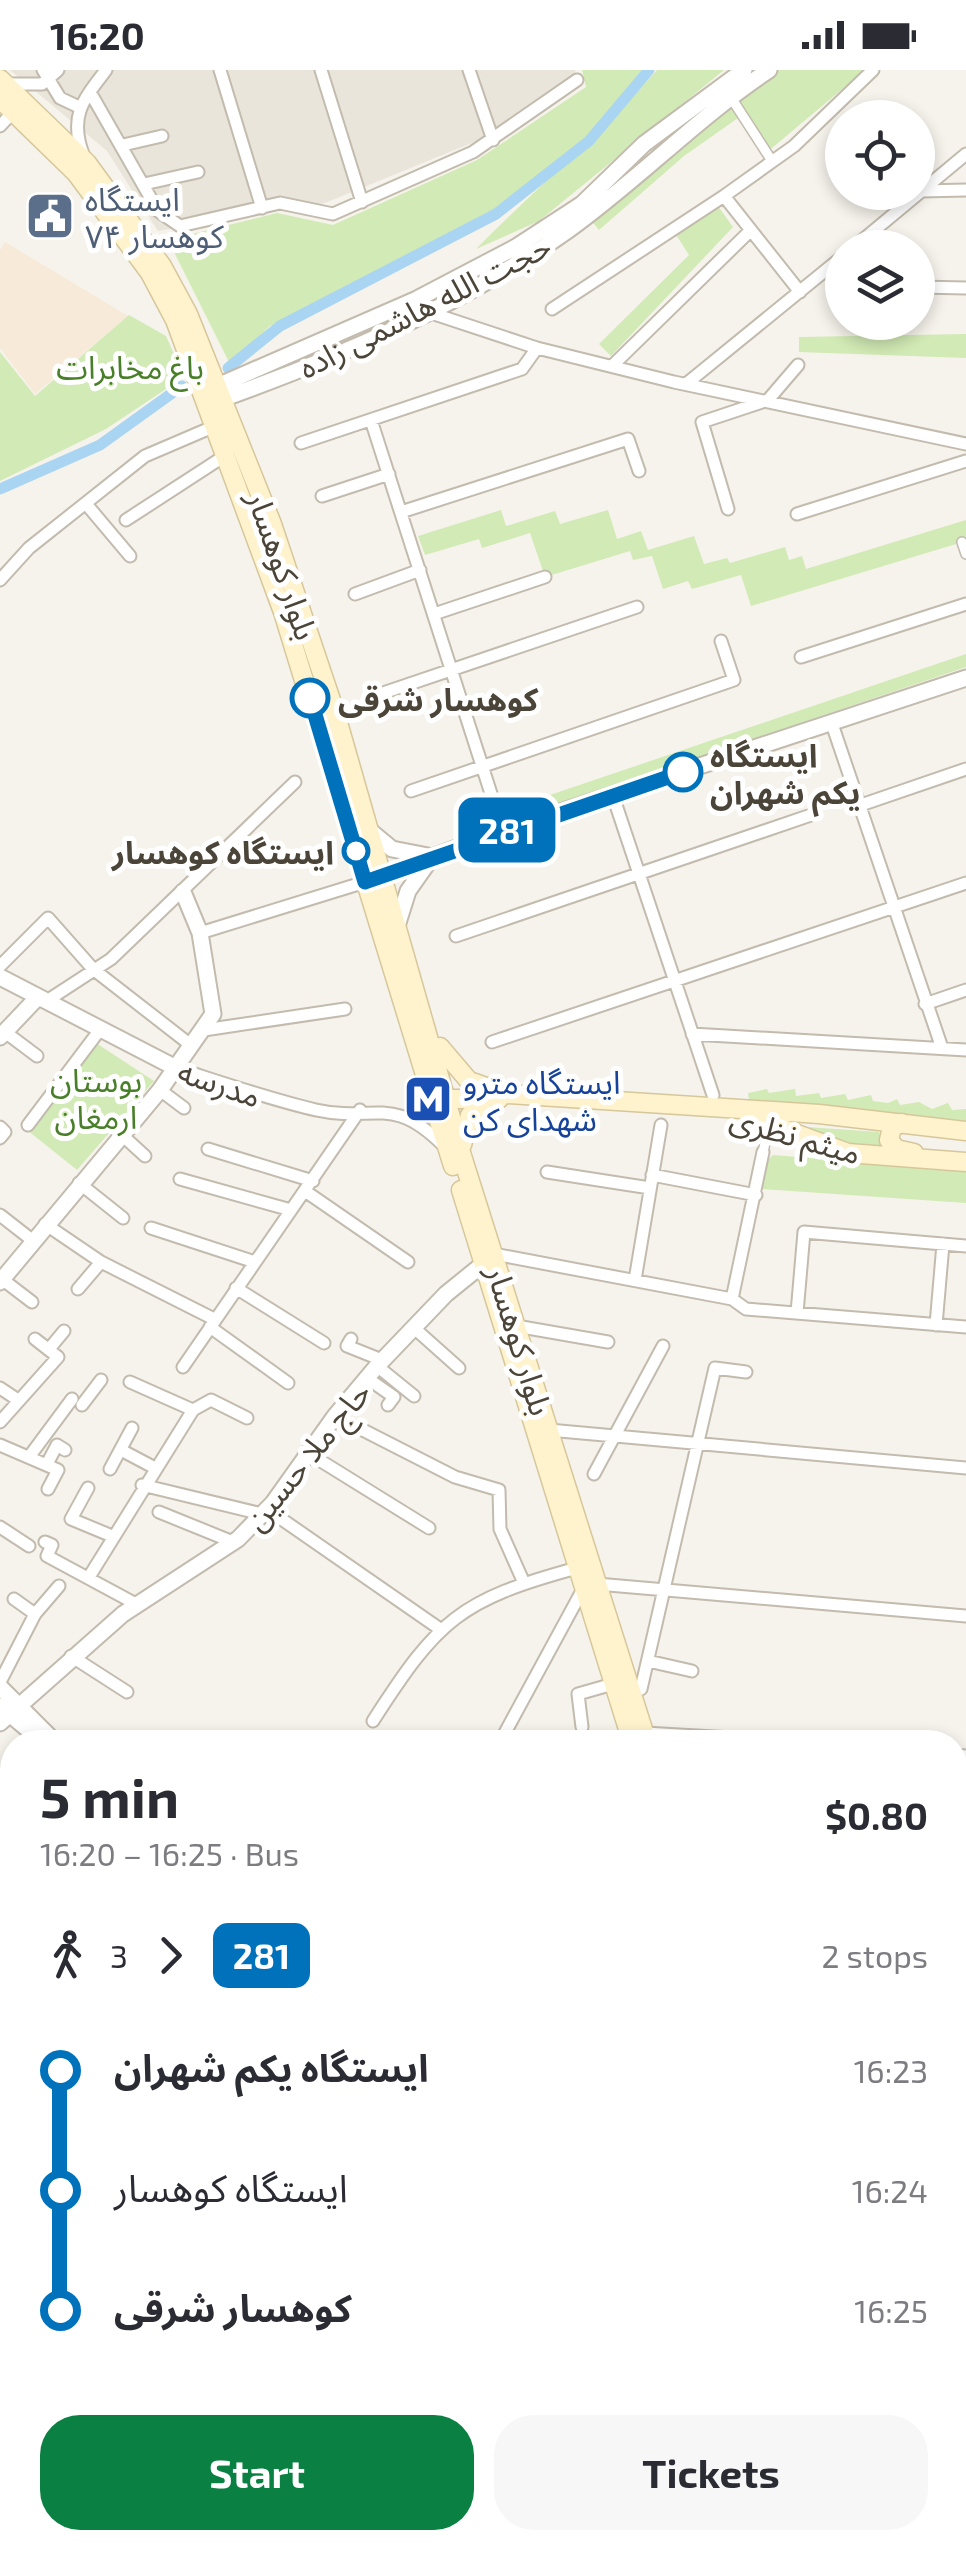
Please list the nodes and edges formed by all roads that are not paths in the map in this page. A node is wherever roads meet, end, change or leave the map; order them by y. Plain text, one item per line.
1 (58, 70) edge
2 (106, 70) edge
3 (220, 70) edge
4 (323, 70) edge
5 (469, 70) edge
6 (744, 70) edge
7 (769, 70) edge
8 (874, 70) edge
9 (46, 76) edge
10 (578, 80) dead end
11 (90, 92) junction
12 (5, 93) edge
13 (730, 96) junction
14 (78, 107) junction
15 (0, 126) edge
16 (162, 136) dead end
17 (492, 140) junction
18 (123, 145) junction
19 (966, 154) edge
20 (772, 161) junction
21 (87, 163) junction
22 (198, 172) dead end
23 (935, 180) edge
24 (144, 184) junction
25 (966, 190) edge
26 (935, 191) edge
27 (724, 196) junction
28 (362, 202) junction
29 (262, 208) junction
30 (899, 210) edge
31 (752, 230) junction
32 (875, 230) edge
33 (825, 271) edge
34 (935, 287) edge
35 (966, 288) edge
36 (800, 292) junction
37 (421, 305) junction
38 (552, 309) dead end
39 (537, 348) junction
40 (613, 365) junction
41 (798, 365) dead end
42 (686, 384) junction
43 (213, 396) junction
44 (768, 400) junction
45 (371, 420) junction
46 (215, 426) junction
47 (301, 443) dead end
48 (966, 444) edge
49 (226, 455) junction
50 (966, 460) edge
51 (639, 471) dead end
52 (389, 474) junction
53 (322, 496) dead end
54 (87, 505) junction
55 (728, 509) dead end
56 (401, 512) junction
57 (797, 514) dead end
58 (126, 520) dead end
59 (962, 542) dead end
60 (966, 554) edge
61 (130, 556) dead end
62 (420, 570) junction
63 (544, 577) dead end
64 (0, 580) edge
65 (355, 594) dead end
66 (966, 604) edge
67 (637, 608) dead end
68 (434, 614) junction
69 (721, 641) dead end
70 (801, 657) dead end
71 (452, 670) junction
72 (966, 678) edge
73 (377, 696) dead end
74 (831, 721) junction
75 (480, 764) junction
76 (966, 770) edge
77 (296, 782) dead end
78 (411, 791) dead end
79 (613, 796) junction
80 (858, 806) junction
81 (811, 816) dead end
82 (370, 830) junction
83 (504, 831) junction
84 (432, 857) junction
85 (639, 876) junction
86 (374, 879) junction
87 (966, 883) edge
88 (183, 892) junction
89 (892, 906) junction
90 (398, 926) junction
91 (200, 933) junction
92 (456, 936) dead end
93 (0, 966) edge
94 (93, 969) junction
95 (0, 976) edge
96 (674, 980) junction
97 (966, 990) edge
98 (41, 1000) junction
99 (925, 1004) junction
100 (344, 1009) dead end
101 (426, 1025) junction
102 (204, 1030) junction
103 (100, 1031) junction
104 (3, 1034) edge
105 (692, 1034) junction
106 (492, 1042) dead end
107 (192, 1046) junction
108 (942, 1048) junction
109 (966, 1050) edge
110 (36, 1056) dead end
111 (176, 1068) junction
112 (160, 1090) junction
113 (712, 1094) dead end
114 (439, 1099) junction
115 (509, 1100) junction
116 (184, 1108) dead end
117 (360, 1110) junction
118 (770, 1121) junction
119 (902, 1123) junction
120 (28, 1125) dead end
121 (661, 1125) dead end
122 (0, 1127) edge
123 (966, 1131) edge
124 (122, 1135) junction
125 (0, 1138) edge
126 (208, 1149) dead end
127 (455, 1152) junction
128 (763, 1152) joint
129 (146, 1156) dead end
130 (957, 1161) edge
131 (547, 1172) dead end
132 (180, 1178) dead end
133 (79, 1182) junction
134 (651, 1182) junction
135 (309, 1186) junction
136 (756, 1194) junction
137 (291, 1210) junction
138 (0, 1214) edge
139 (123, 1218) dead end
140 (45, 1224) junction
141 (151, 1228) dead end
142 (32, 1240) junction
143 (943, 1244) junction
144 (966, 1246) edge
145 (488, 1259) junction
146 (102, 1262) junction
147 (255, 1262) junction
148 (408, 1262) dead end
149 (1, 1280) edge
150 (635, 1280) junction
151 (78, 1288) dead end
152 (236, 1288) junction
153 (732, 1299) junction
154 (32, 1302) dead end
155 (797, 1313) junction
156 (212, 1323) junction
157 (936, 1325) junction
158 (516, 1326) junction
159 (966, 1327) edge
160 (413, 1328) junction
161 (64, 1331) dead end
162 (35, 1339) dead end
163 (351, 1339) dead end
164 (608, 1342) dead end
165 (324, 1343) dead end
166 (663, 1346) dead end
167 (49, 1349) junction
168 (182, 1367) dead end
169 (375, 1368) junction
170 (459, 1368) dead end
171 (746, 1372) dead end
172 (100, 1380) dead end
173 (130, 1382) dead end
174 (288, 1383) dead end
175 (0, 1388) edge
176 (414, 1396) dead end
177 (18, 1400) junction
178 (388, 1405) dead end
179 (193, 1410) junction
180 (248, 1418) dead end
181 (0, 1422) edge
182 (357, 1427) dead end
183 (132, 1428) dead end
184 (549, 1430) junction
185 (614, 1436) junction
186 (698, 1443) junction
187 (0, 1445) edge
188 (66, 1450) dead end
189 (122, 1450) junction
190 (308, 1454) junction
191 (29, 1457) junction
192 (47, 1464) junction
193 (155, 1468) junction
194 (966, 1468) edge
195 (110, 1469) dead end
196 (594, 1474) dead end
197 (142, 1486) junction
198 (88, 1488) dead end
199 (48, 1489) dead end
200 (159, 1512) dead end
201 (264, 1512) junction
202 (0, 1527) edge
203 (429, 1528) dead end
204 (112, 1536) junction
205 (45, 1542) dead end
206 (233, 1542) junction
207 (30, 1546) dead end
208 (65, 1546) dead end
209 (58, 1562) junction
210 (577, 1568) junction
211 (89, 1576) junction
212 (524, 1583) junction
213 (59, 1586) dead end
214 (590, 1587) junction
215 (664, 1590) junction
216 (14, 1599) dead end
217 (136, 1604) junction
218 (35, 1614) junction
219 (966, 1616) edge
220 (440, 1629) junction
221 (71, 1656) junction
222 (648, 1661) junction
223 (692, 1671) dead end
224 (0, 1684) edge
225 (614, 1684) junction
226 (641, 1689) dead end
227 (127, 1692) dead end
228 (7, 1711) edge
229 (373, 1721) dead end
230 (582, 1727) dead end
231 (29, 1730) edge
232 (36, 1730) edge
233 (507, 1730) edge
234 (637, 1730) edge
235 (638, 1730) edge

1 - 9 street
2 - 11 street
3 - 29 street
4 - 28 street
5 - 17 street
6 - 37 street
7 - 13 street, حجت الله هاشمی زاده
8 - 20 street
9 - 12 street
9 - 14 street
10 - 17 street
11 - 14 street
11 - 18 street
12 - 15 street
12 - 21 main road, بلوار کوهسار
12 - 43 main road, بلوار کوهسار
13 - 20 street
13 - 37 street, حجت الله هاشمی زاده
14 - 21 street
16 - 18 street
17 - 28 street
18 - 24 street
19 - 23 street
20 - 27 street
21 - 43 main road, بلوار کوهسار
22 - 24 street
24 - 29 street
25 - 26 street
27 - 31 street
27 - 38 street
28 - 29 street
30 - 32 street
31 - 36 street
31 - 40 street
33 - 36 street
34 - 35 street
36 - 42 street
37 - 39 street
37 - 43 street, حجت الله هاشمی زاده
39 - 40 street
39 - 45 street
40 - 42 street
41 - 44 street
42 - 44 street
43 - 46 main road, بلوار کوهسار
43 - 82 main road, بلوار کوهسار
44 - 48 street
44 - 55 street
45 - 47 street
45 - 52 street
46 - 49 main road, بلوار کوهسار
46 - 54 street
49 - 58 street
49 - 86 main road, بلوار کوهسار
50 - 57 street
51 - 56 street
52 - 53 street
52 - 56 street
54 - 61 street
54 - 64 street
56 - 62 street
59 - 60 street
62 - 65 street
62 - 68 street
63 - 68 street
66 - 70 street
67 - 71 street
68 - 71 street
69 - 75 street
71 - 73 street
71 - 75 street
72 - 74 street
74 - 79 street
74 - 80 street
75 - 78 street
75 - 83 street
76 - 80 street
77 - 88 street
79 - 83 street
79 - 85 street
80 - 89 street
81 - 85 street
82 - 84 street
82 - 86 main road, بلوار کوهسار
83 - 84 street
84 - 86 street
84 - 90 street
85 - 92 street
85 - 96 street
86 - 90 main road, بلوار کوهسار
86 - 91 street
86 - 114 main road, بلوار کوهسار
87 - 89 street
88 - 91 street
88 - 94 street
89 - 96 street
89 - 99 street
90 - 101 main road, بلوار کوهسار
91 - 102 street
93 - 94 street
94 - 98 street
94 - 107 street
95 - 98 street, مدرسه
96 - 105 street
96 - 106 street
97 - 99 street
98 - 103 street, مدرسه
98 - 104 street
99 - 108 street
100 - 102 street
101 - 114 main road, بلوار کوهسار
101 - 119 main road, میثم نظری
102 - 107 street
103 - 111 street, مدرسه
103 - 120 street
104 - 110 street
105 - 108 street
105 - 113 street
107 - 111 street
108 - 109 street
111 - 112 street
111 - 117 street, مدرسه
112 - 116 street
112 - 124 street
114 - 115 main road, میثم نظری
114 - 127 main road, بلوار کوهسار
115 - 118 main road, میثم نظری
115 - 127 main road
117 - 127 street, مدرسه
117 - 135 street
118 - 128 street
118 - 130 main road, میثم نظری
119 - 123 main road, میثم نظری
119 - 130 main road
121 - 134 street
122 - 125 street
124 - 129 street
124 - 133 street
126 - 135 street
127 - 145 main road, بلوار کوهسار
128 - 136 street
131 - 134 street
132 - 137 street
133 - 139 street
133 - 140 street
134 - 136 street
134 - 150 street
135 - 137 street
135 - 148 street
136 - 153 street
137 - 147 street
138 - 142 street
140 - 142 street
140 - 146 street
141 - 147 street
142 - 149 street
143 - 144 street
143 - 155 street
143 - 157 street
145 - 150 street
145 - 158 main road, بلوار کوهسار
145 - 160 street, حاج ملا حسین
145 - 210 main road, بلوار کوهسار
146 - 151 street
146 - 156 street
147 - 152 street
149 - 154 street
150 - 153 street
152 - 156 street
152 - 165 street
153 - 155 street
155 - 157 street
156 - 168 street
156 - 174 street
157 - 159 street
158 - 164 street
158 - 184 main road, بلوار کوهسار
160 - 169 street, حاج ملا حسین
160 - 170 street
161 - 167 street
162 - 167 street
163 - 169 street
166 - 185 street
167 - 177 street
169 - 176 street
169 - 178 street
169 - 190 street, حاج ملا حسین
171 - 186 street
172 - 191 street
173 - 179 street
175 - 177 street
177 - 181 street
179 - 180 street
179 - 193 street
182 - 212 street
183 - 189 street
184 - 185 street
184 - 214 main road, بلوار کوهسار
185 - 186 street
185 - 196 street
186 - 194 street
186 - 215 street
187 - 191 street
188 - 192 street
189 - 193 street
189 - 195 street
190 - 201 street, حاج ملا حسین
190 - 203 street
191 - 192 street
192 - 199 street
193 - 197 street
197 - 201 street
197 - 204 street
198 - 204 street
200 - 206 street
201 - 206 street, حاج ملا حسین
201 - 220 street
202 - 207 street
204 - 211 street
205 - 209 street
206 - 217 street, حاج ملا حسین
208 - 209 street
209 - 211 street
210 - 212 street
210 - 214 main road, بلوار کوهسار
211 - 217 street
212 - 220 street
213 - 218 street
214 - 215 street
214 - 225 main road, بلوار کوهسار
214 - 233 street
214 - 235 main road, بلوار کوهسار
215 - 219 street
215 - 222 street
216 - 218 street
217 - 221 street, حاج ملا حسین
218 - 224 street
220 - 229 street
221 - 227 street
221 - 228 street, حاج ملا حسین
222 - 223 street
222 - 226 street
224 - 228 street
225 - 230 street
225 - 234 main road, بلوار کوهسار
228 - 231 street
228 - 232 street

